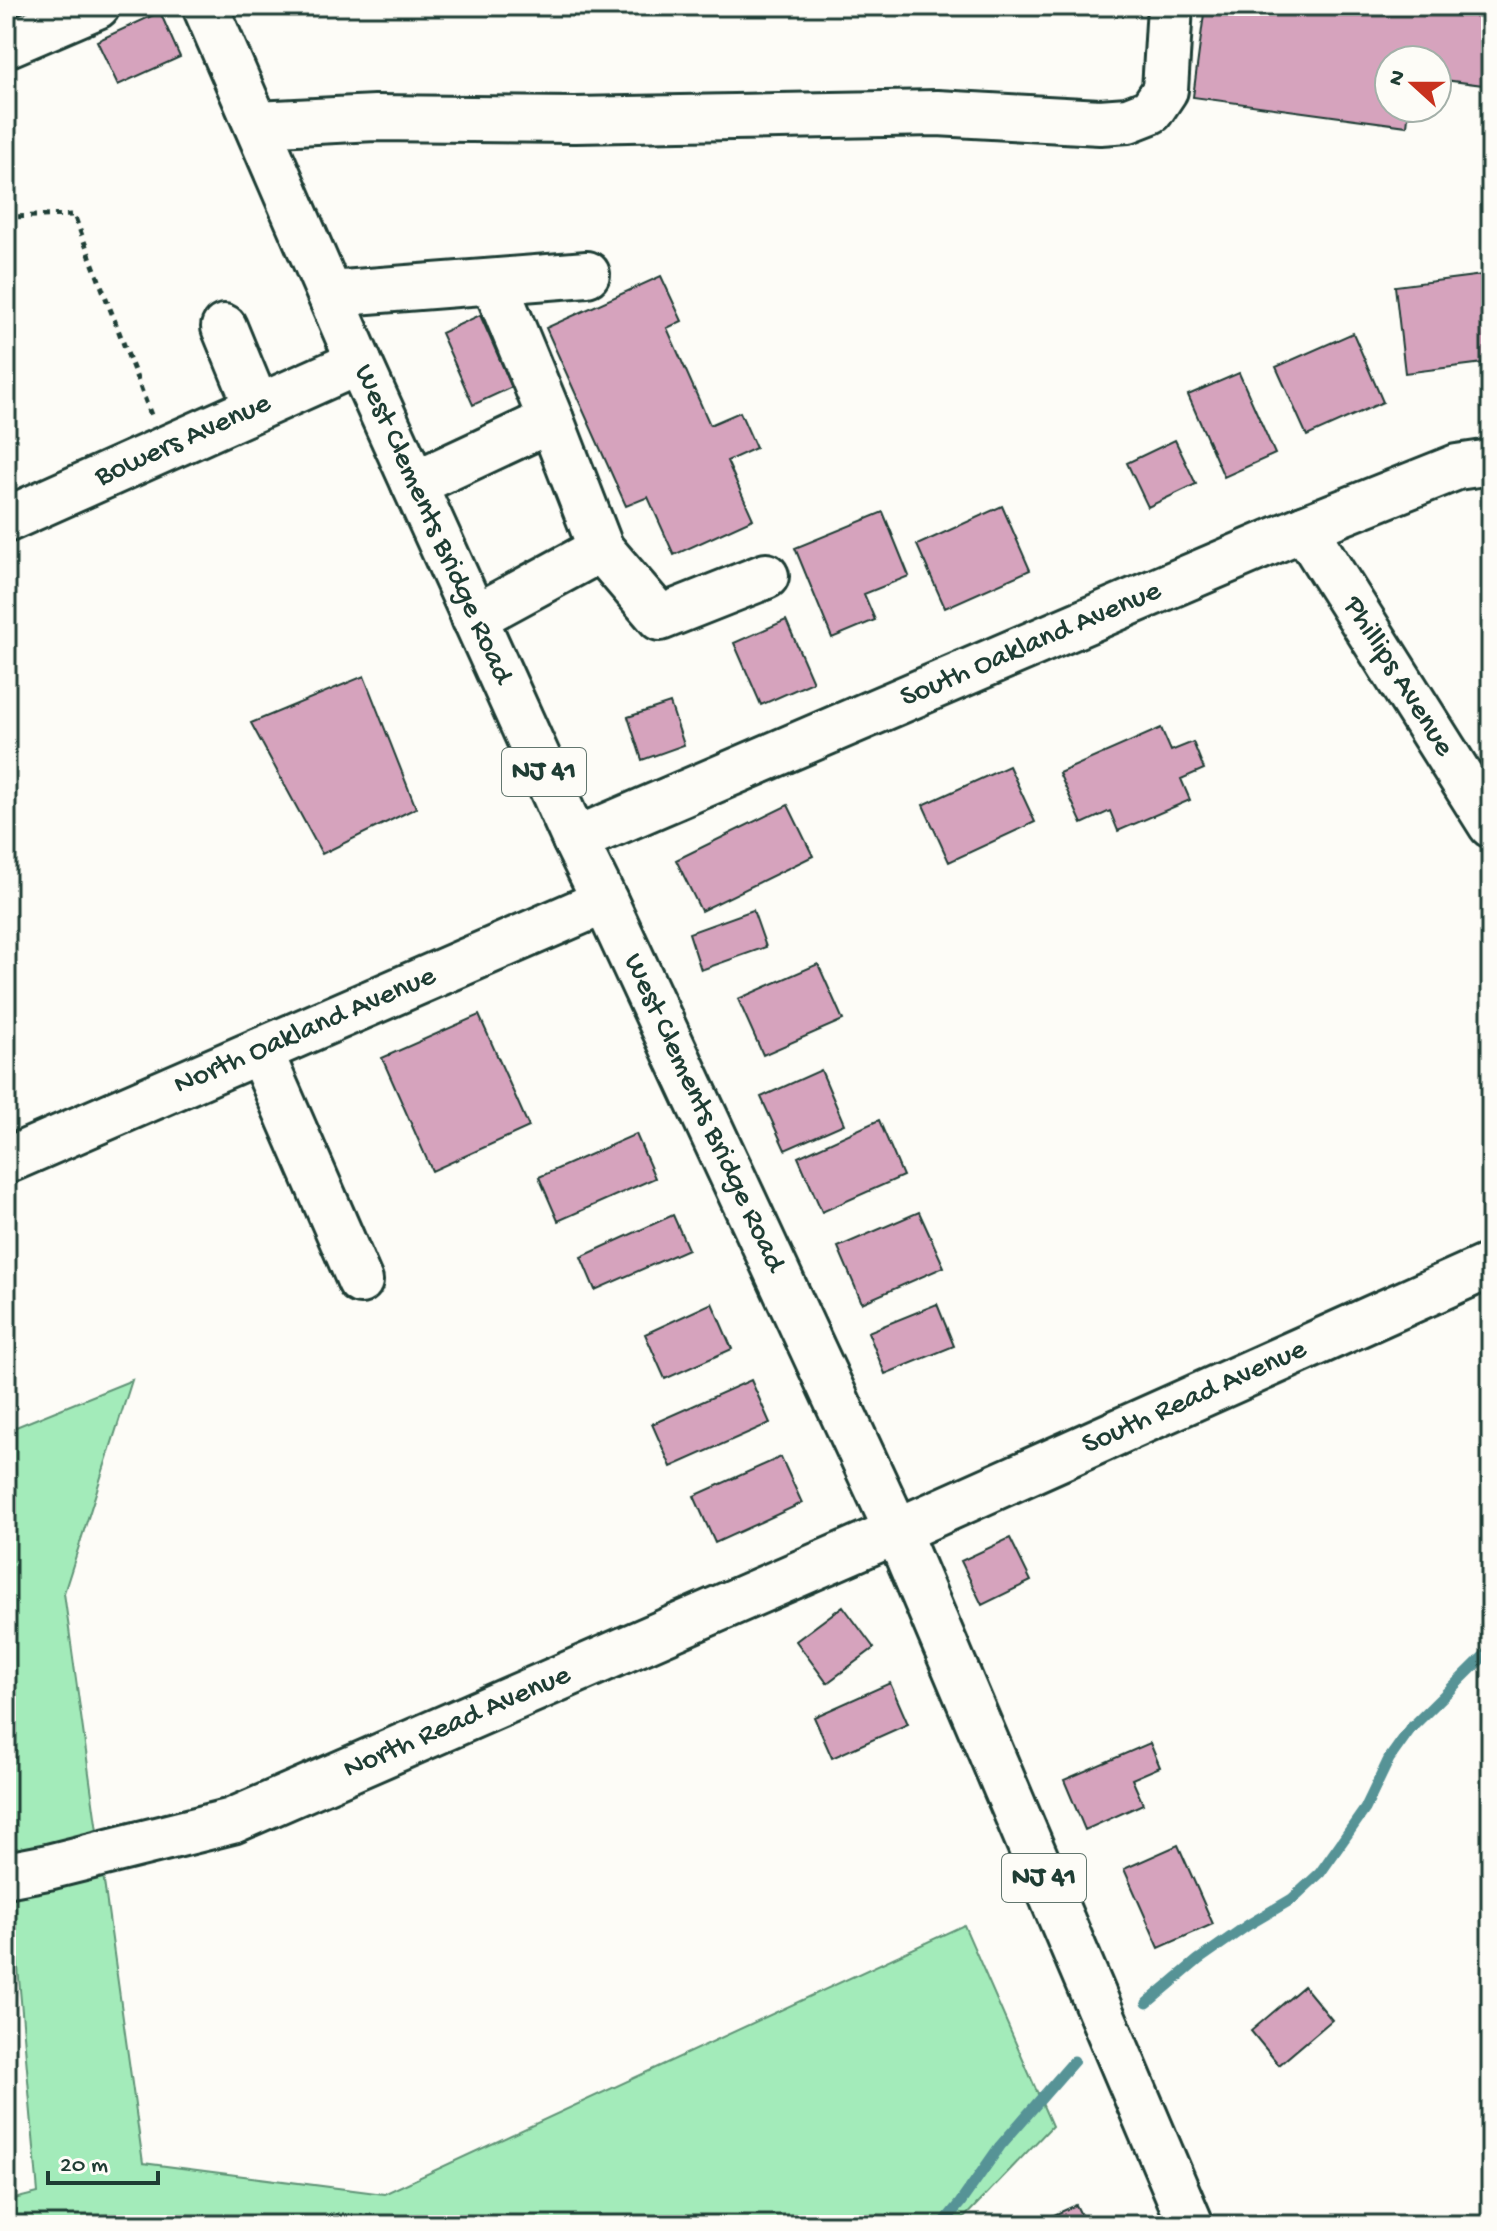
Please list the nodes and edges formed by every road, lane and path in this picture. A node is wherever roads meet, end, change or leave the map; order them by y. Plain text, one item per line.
1 (97, 6) edge
2 (205, 6) edge
3 (1170, 6) edge
4 (6, 45) edge
5 (257, 124) junction
6 (6, 217) edge
7 (587, 274) dead end
8 (494, 282) junction
9 (330, 294) junction
10 (224, 327) dead end
11 (359, 362) junction
12 (257, 407) junction
13 (551, 420) junction
14 (164, 449) junction
15 (1491, 462) edge
16 (414, 484) junction
17 (6, 520) edge
18 (1304, 528) junction
19 (601, 549) junction
20 (766, 576) dead end
21 (474, 618) junction
22 (1491, 825) edge
23 (575, 840) junction
24 (605, 901) junction
25 (260, 1051) junction
26 (6, 1161) edge
27 (1491, 1265) edge
28 (360, 1281) dead end
29 (897, 1531) junction
30 (6, 1875) edge
31 (1191, 2225) edge

1 - 4 street
2 - 5 street, West Clements Bridge Road / NJ 41
3 - 5 street
5 - 9 street, West Clements Bridge Road / NJ 41
6 - 14 path
7 - 8 street
8 - 9 street
8 - 13 street
9 - 11 street, West Clements Bridge Road / NJ 41
10 - 12 street
11 - 12 street, Bowers Avenue
11 - 16 street, West Clements Bridge Road / NJ 41
12 - 14 street, Bowers Avenue
13 - 16 street
13 - 19 street
14 - 17 street, Bowers Avenue
15 - 18 street, South Oakland Avenue
16 - 21 street, West Clements Bridge Road / NJ 41
18 - 22 street, Phillips Avenue
18 - 23 street, South Oakland Avenue
19 - 20 street
19 - 21 street
21 - 23 street, West Clements Bridge Road / NJ 41
23 - 24 street, West Clements Bridge Road / NJ 41
24 - 25 street, North Oakland Avenue
24 - 29 street, West Clements Bridge Road / NJ 41
25 - 26 street, North Oakland Avenue
25 - 28 street
27 - 29 street, South Read Avenue
29 - 30 street, North Read Avenue
29 - 31 street, West Clements Bridge Road / NJ 41

